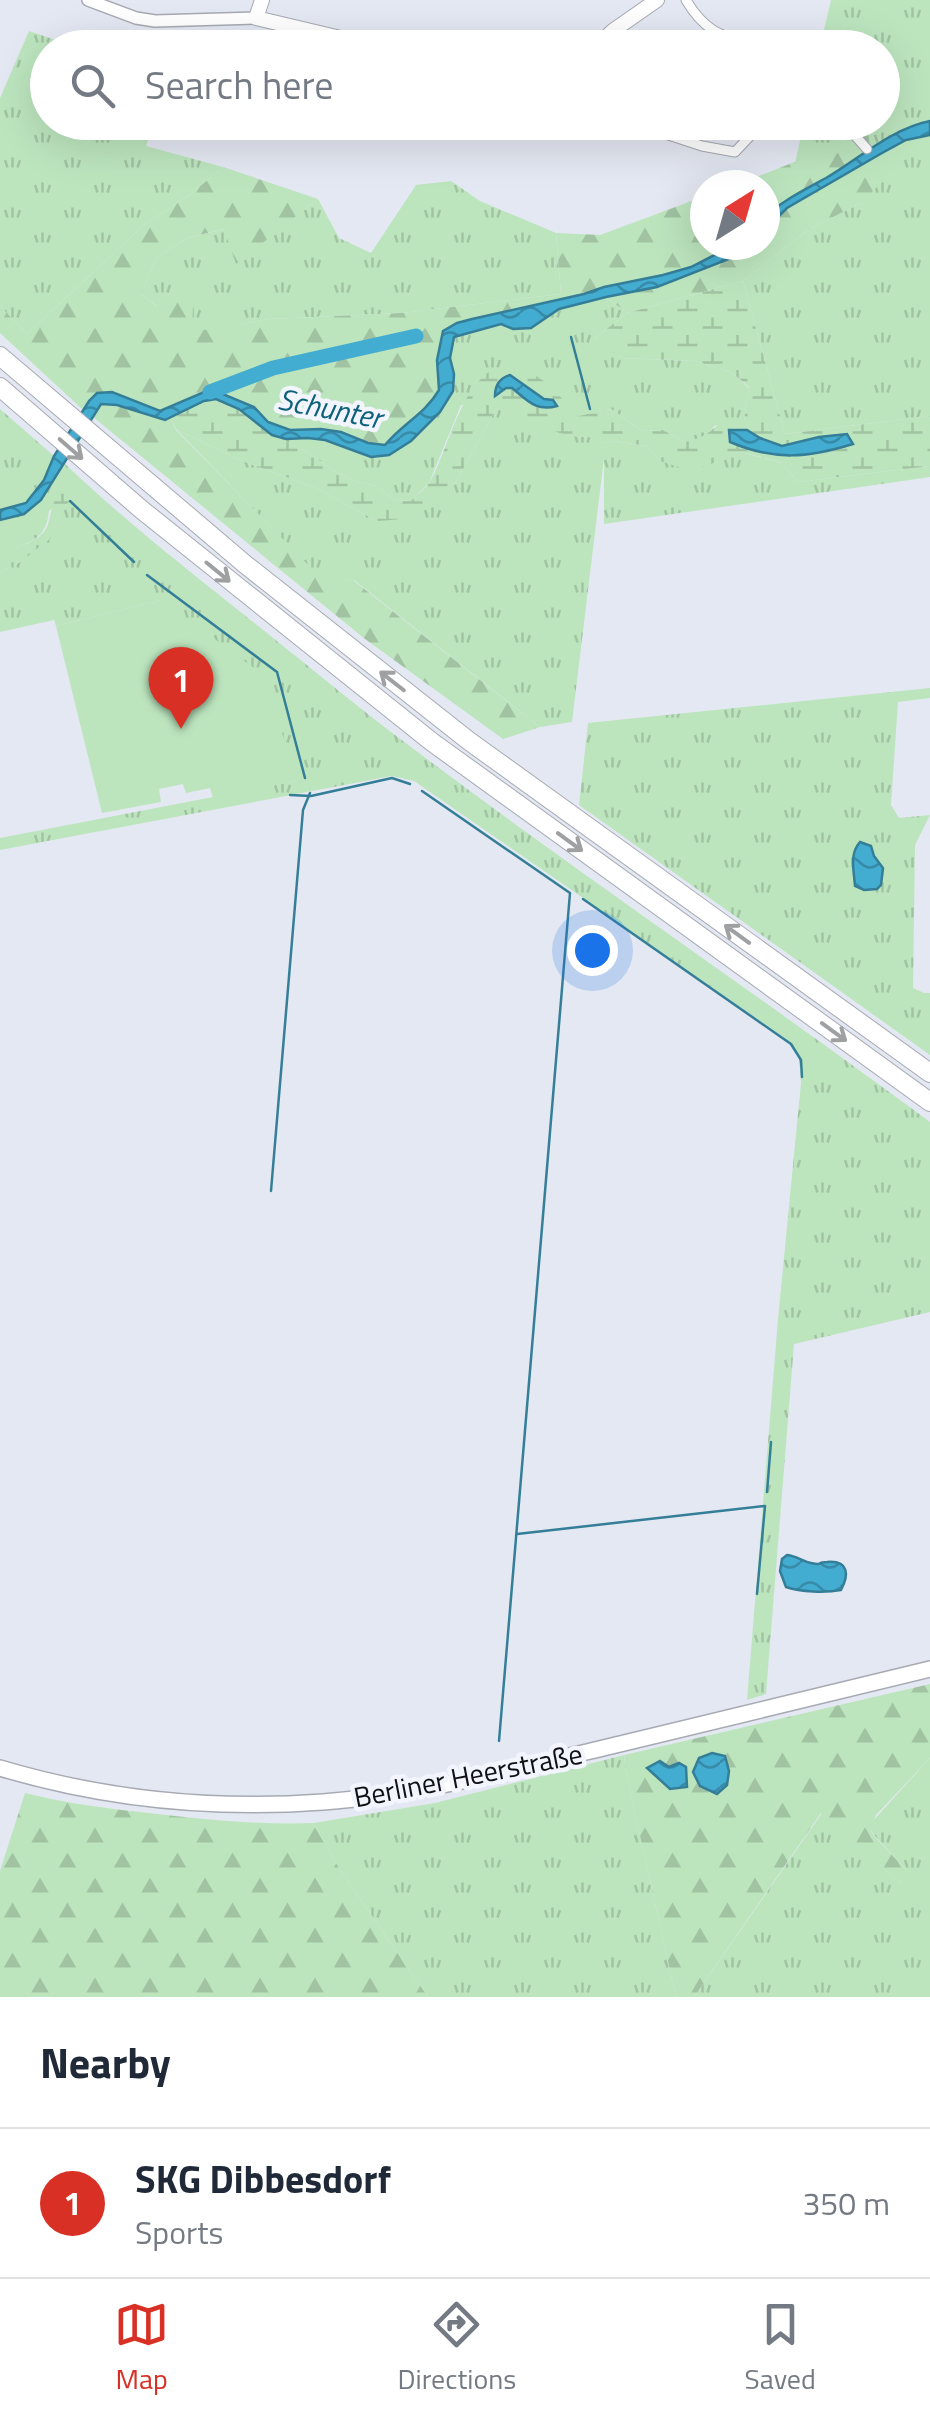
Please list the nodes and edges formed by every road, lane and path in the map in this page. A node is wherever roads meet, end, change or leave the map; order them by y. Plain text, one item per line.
1 (88, 0) edge
2 (262, 0) edge
3 (657, 0) edge
4 (686, 0) edge
5 (256, 18) junction
6 (303, 30) edge
7 (614, 30) edge
8 (712, 30) edge
9 (684, 140) edge
10 (746, 140) edge
11 (859, 140) edge
12 (867, 149) dead end
13 (0, 356) edge
14 (0, 387) edge
15 (930, 1074) edge
16 (930, 1102) edge
17 (930, 1669) edge
18 (0, 1768) edge

1 - 5 street
2 - 5 main road
3 - 7 main road
4 - 8 street
5 - 6 main road
9 - 10 street
11 - 12 street
15 -> 13 highway
14 -> 16 highway
17 - 18 main road, Berliner Heerstraße

